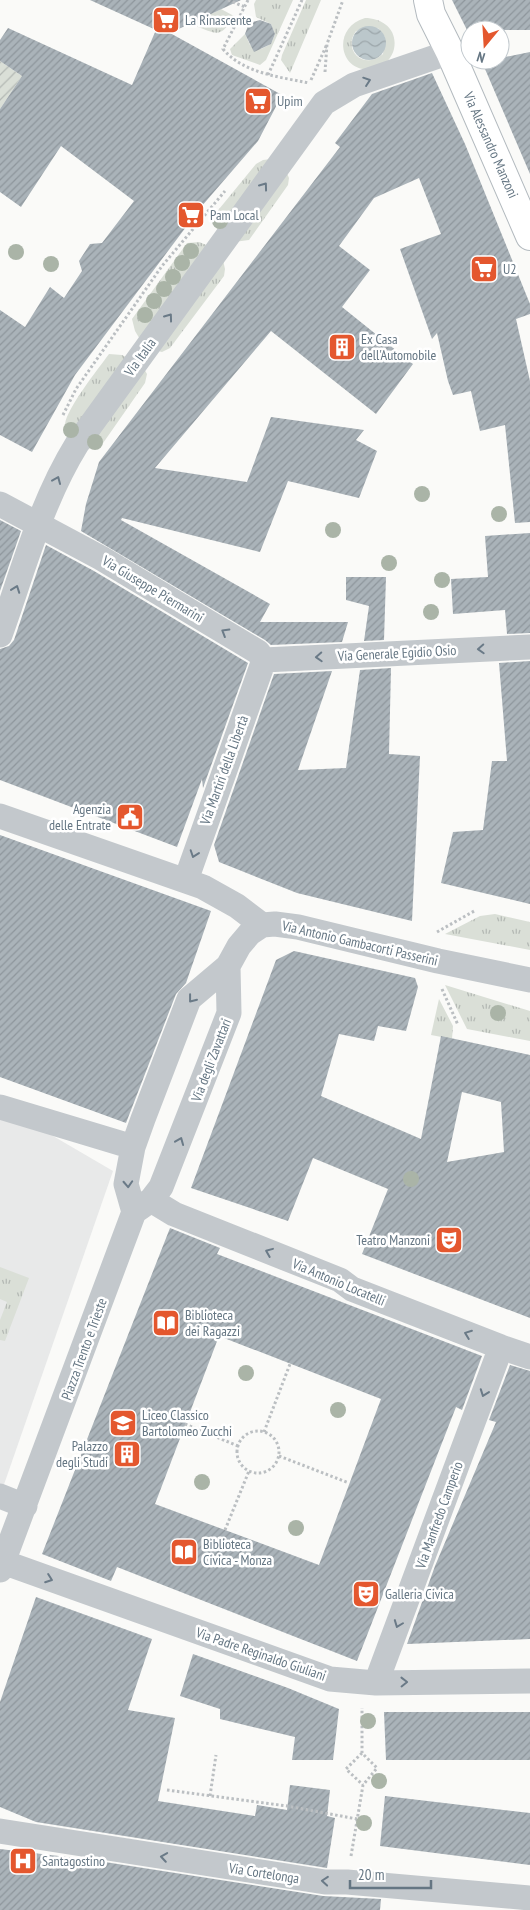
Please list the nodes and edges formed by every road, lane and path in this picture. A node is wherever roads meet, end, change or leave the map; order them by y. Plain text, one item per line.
1 (228, 0) edge
2 (248, 0) edge
3 (302, 0) edge
4 (343, 0) edge
5 (412, 0) edge
6 (428, 0) edge
7 (244, 7) junction
8 (327, 44) junction
9 (447, 47) junction
10 (268, 75) junction
11 (309, 83) junction
12 (316, 95) junction
13 (227, 189) dead end
14 (530, 236) edge
15 (59, 424) dead end
16 (0, 504) edge
17 (39, 525) junction
18 (0, 635) edge
19 (530, 647) edge
20 (264, 660) junction
21 (1, 816) edge
22 (186, 880) junction
23 (476, 910) dead end
24 (262, 925) junction
25 (438, 932) dead end
26 (228, 966) junction
27 (530, 980) edge
28 (439, 984) dead end
29 (458, 1025) dead end
30 (0, 1107) edge
31 (133, 1147) junction
32 (143, 1206) junction
33 (501, 1347) junction
34 (530, 1356) edge
35 (290, 1364) dead end
36 (185, 1424) dead end
37 (264, 1432) junction
38 (238, 1446) junction
39 (279, 1456) junction
40 (249, 1471) junction
41 (349, 1483) dead end
42 (0, 1496) edge
43 (25, 1506) junction
44 (225, 1530) dead end
45 (2, 1566) edge
46 (530, 1681) edge
47 (369, 1682) junction
48 (362, 1753) junction
49 (216, 1755) dead end
50 (363, 1785) junction
51 (167, 1790) dead end
52 (210, 1796) junction
53 (357, 1819) junction
54 (0, 1831) edge
55 (347, 1882) junction
56 (530, 1898) edge

1 - 7 path
2 - 7 path
3 - 10 path
4 - 8 path
5 - 9 street
6 - 9 street, Via Alessandro Manzoni
7 - 10 path
8 - 11 path
8 - 12 path
12 -> 9 street
9 - 14 street, Via Alessandro Manzoni
10 - 11 path
11 - 12 path
17 -> 12 street, Via Italia
13 - 15 path
16 - 17 street, Via Giuseppe Piermarini
18 -> 17 street, Via Italia
20 -> 17 street, Via Giuseppe Piermarini
19 -> 20 street, Via Generale Egidio Osio
20 -> 22 street, Via Martiri della Libertà
21 - 22 street, Via Antonio Gambacorti Passerini
22 - 24 street, Via Antonio Gambacorti Passerini
23 - 25 path
24 - 26 street
24 - 27 street, Via Antonio Gambacorti Passerini
26 -> 31 street
32 -> 26 street, Via degli Zavattari
28 - 29 path
30 - 31 street
31 -> 32 street
33 -> 32 street, Via Antonio Locatelli
32 - 43 street, Piazza Trento e Trieste
33 - 34 street, Via Antonio Locatelli
33 -> 47 street, Via Manfredo Camperio
35 - 37 path
36 - 38 path
37 - 38 path
37 - 39 path
38 - 40 path
39 - 40 path
39 - 41 path
40 - 44 path
42 - 43 street
43 - 45 street, Piazza Trento e Trieste
45 -> 47 street, Via Padre Reginaldo Giuliani
47 -> 46 street, Via Padre Reginaldo Giuliani
47 - 48 path
48 - 50 path
48 - 50 path
49 - 52 path
50 - 53 path
51 - 52 path
52 - 53 path
53 - 55 path
55 -> 54 street, Via Cortelonga
55 - 56 street, Via Cortelonga

